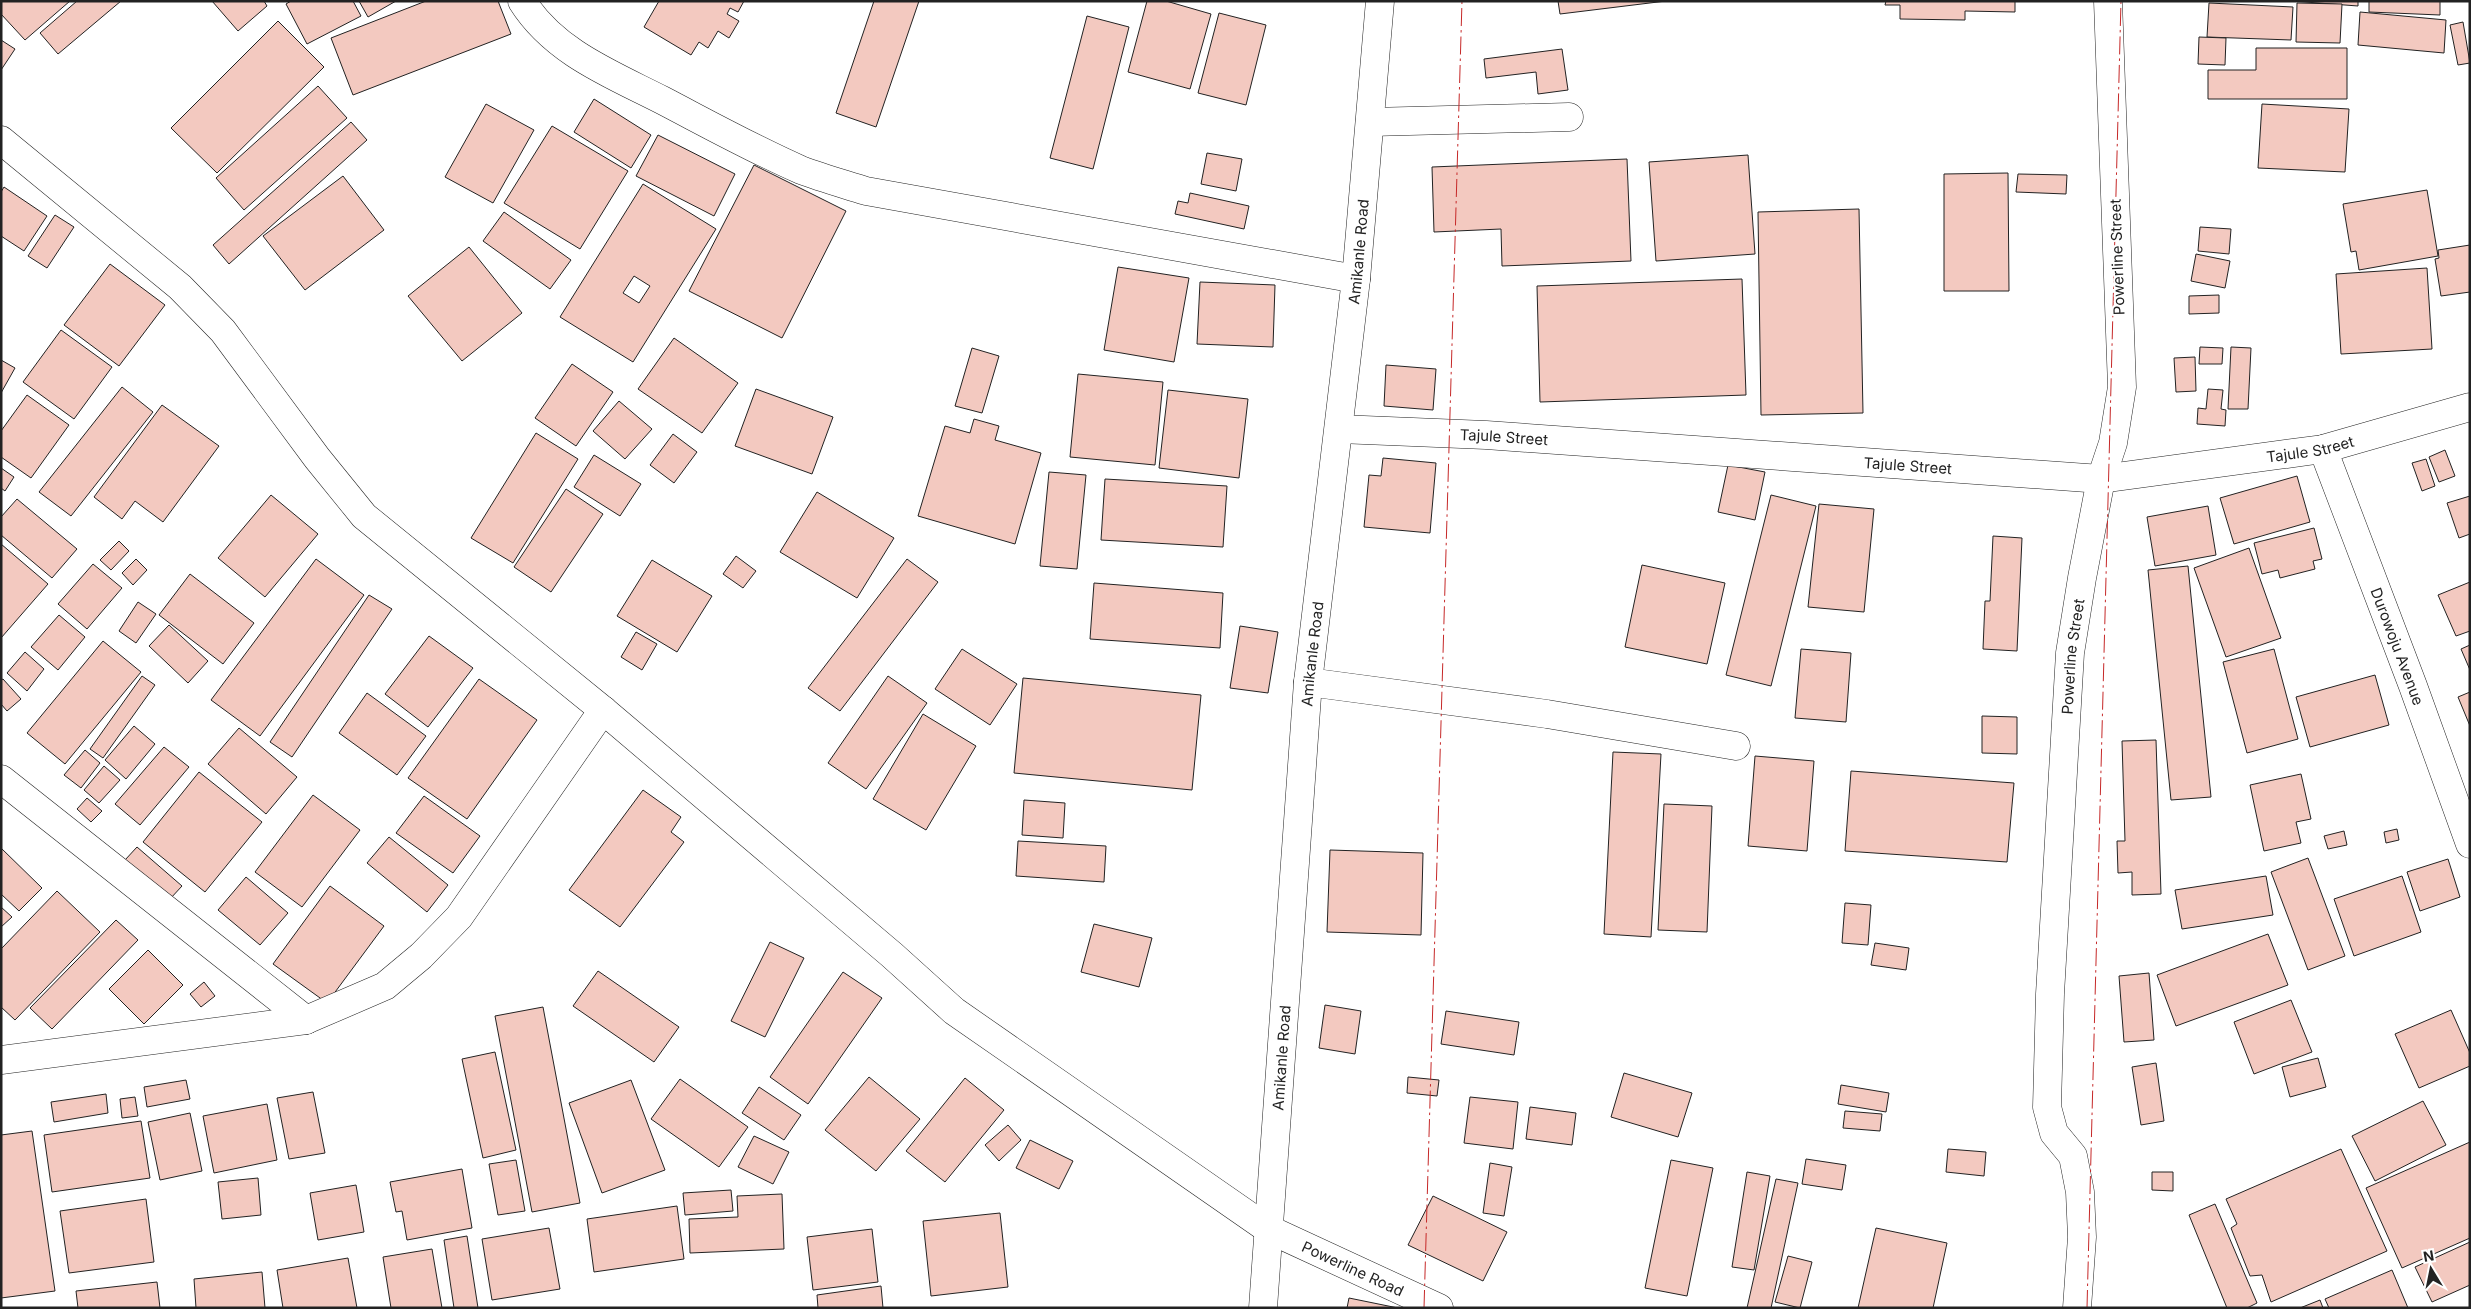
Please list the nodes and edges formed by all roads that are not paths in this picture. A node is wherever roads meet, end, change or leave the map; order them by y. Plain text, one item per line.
1 (522, 1) edge
2 (1380, 1) edge
3 (2108, 1) edge
4 (1569, 117) dead end
5 (1370, 122) junction
6 (1, 140) edge
7 (1356, 279) junction
8 (2470, 407) edge
9 (1339, 429) junction
10 (2323, 449) junction
11 (2101, 479) junction
12 (1308, 682) junction
13 (604, 710) junction
14 (1736, 746) dead end
15 (1, 779) edge
16 (2470, 844) edge
17 (306, 1020) junction
18 (1, 1060) edge
19 (1268, 1229) junction
20 (1263, 1308) edge
21 (1439, 1308) edge
22 (2077, 1308) edge

1 - 7 street
2 - 5 street, Amikanle Road
3 - 11 street, Powerline Street
4 - 5 street
5 - 7 street, Amikanle Road
6 - 13 street, Powerline Road
7 - 9 street, Amikanle Road
8 - 10 street, Tajule Street
9 - 11 street, Tajule Street
9 - 12 street, Amikanle Road
10 - 11 street, Tajule Street
10 - 16 street, Durowoju Avenue
11 - 22 street, Powerline Street
12 - 14 street
12 - 19 street, Amikanle Road
13 - 17 street
13 - 19 street, Powerline Road
15 - 17 street
17 - 18 street
19 - 20 street, Amikanle Road
19 - 21 street, Powerline Road

